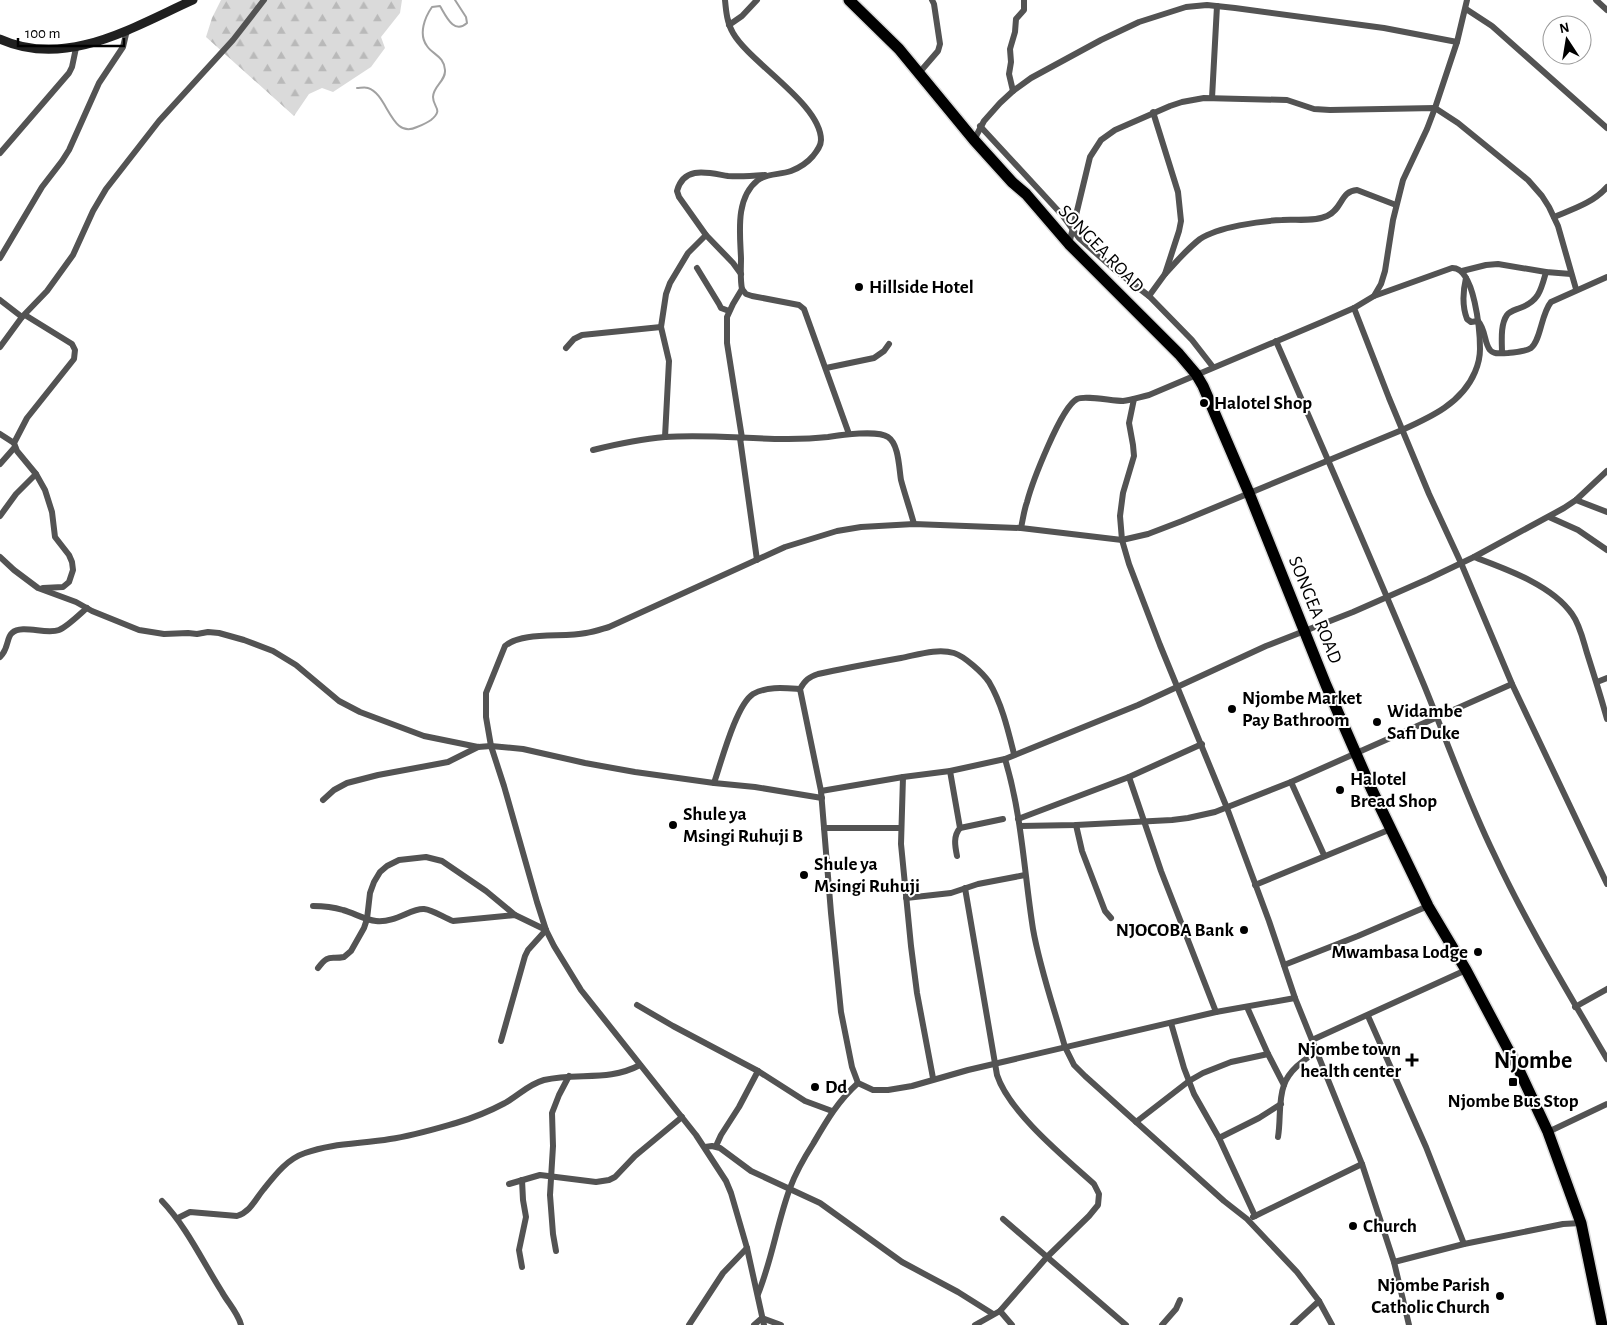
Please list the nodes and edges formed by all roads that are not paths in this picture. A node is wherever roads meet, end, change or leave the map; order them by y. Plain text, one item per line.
1 (193, 0) edge
2 (264, 0) edge
3 (725, 0) edge
4 (757, 0) edge
5 (849, 0) edge
6 (932, 0) edge
7 (1024, 0) edge
8 (1467, 0) edge
9 (1596, 0) edge
10 (1216, 6) junction
11 (1466, 9) junction
12 (1607, 10) edge
13 (729, 25) junction
14 (127, 30) junction
15 (0, 39) edge
16 (1457, 42) junction
17 (76, 48) junction
18 (919, 73) junction
19 (1013, 91) junction
20 (1212, 98) junction
21 (1435, 108) junction
22 (1153, 112) junction
23 (980, 126) junction
24 (1607, 128) edge
25 (974, 140) junction
26 (0, 153) edge
27 (768, 175) junction
28 (1607, 187) edge
29 (1396, 205) junction
30 (1554, 217) junction
31 (1073, 231) junction
32 (706, 235) junction
33 (1069, 244) junction
34 (0, 258) edge
35 (697, 268) dead end
36 (1546, 272) junction
37 (741, 274) junction
38 (1164, 274) junction
39 (1464, 274) junction
40 (1571, 274) junction
41 (1607, 277) edge
42 (742, 289) junction
43 (1576, 290) junction
44 (1149, 296) junction
45 (1374, 296) junction
46 (0, 300) edge
47 (1354, 308) junction
48 (729, 311) junction
49 (24, 316) junction
50 (1478, 322) junction
51 (661, 327) junction
52 (1276, 341) junction
53 (889, 344) dead end
54 (0, 347) edge
55 (566, 348) dead end
56 (1502, 354) junction
57 (1213, 367) junction
58 (826, 368) junction
59 (1196, 374) junction
60 (1134, 399) junction
61 (1402, 430) junction
62 (0, 434) edge
63 (848, 434) junction
64 (665, 437) junction
65 (741, 438) junction
66 (15, 445) junction
67 (593, 450) dead end
68 (1329, 461) junction
69 (0, 464) edge
70 (1607, 471) edge
71 (36, 474) junction
72 (1249, 493) junction
73 (1576, 500) junction
74 (1607, 512) edge
75 (0, 516) edge
76 (1549, 517) junction
77 (914, 524) junction
78 (1020, 528) junction
79 (1122, 540) junction
80 (1607, 550) edge
81 (1474, 556) junction
82 (0, 558) edge
83 (757, 560) junction
84 (1461, 563) junction
85 (38, 588) junction
86 (1386, 597) junction
87 (87, 608) junction
88 (1305, 630) junction
89 (0, 657) edge
90 (1607, 678) edge
91 (1597, 682) junction
92 (1512, 684) junction
93 (1177, 688) junction
94 (800, 689) junction
95 (1437, 716) junction
96 (1607, 719) edge
97 (1202, 744) junction
98 (491, 746) junction
99 (478, 747) junction
100 (1014, 754) junction
101 (1355, 754) junction
102 (1005, 759) junction
103 (950, 771) junction
104 (903, 777) junction
105 (1129, 777) junction
106 (1291, 782) junction
107 (714, 783) junction
108 (821, 795) junction
109 (323, 800) dead end
110 (1227, 808) junction
111 (1003, 819) dead end
112 (1018, 819) junction
113 (1144, 821) junction
114 (1076, 825) junction
115 (1020, 826) junction
116 (824, 828) junction
117 (901, 828) junction
118 (960, 828) junction
119 (1391, 829) junction
120 (957, 856) dead end
121 (1324, 856) junction
122 (1026, 875) junction
123 (1255, 884) junction
124 (1607, 884) edge
125 (965, 888) junction
126 (906, 898) junction
127 (312, 906) dead end
128 (1428, 906) junction
129 (515, 915) junction
130 (1110, 918) dead end
131 (367, 919) junction
132 (546, 930) junction
133 (1284, 965) junction
134 (318, 968) dead end
135 (1466, 970) junction
136 (1607, 988) edge
137 (1296, 998) junction
138 (637, 1005) dead end
139 (1247, 1007) junction
140 (1575, 1007) junction
141 (1216, 1012) junction
142 (1368, 1016) junction
143 (1171, 1023) junction
144 (1312, 1040) junction
145 (501, 1041) dead end
146 (1065, 1048) junction
147 (1317, 1051) junction
148 (1268, 1054) junction
149 (1607, 1059) edge
150 (995, 1064) junction
151 (640, 1065) junction
152 (758, 1071) junction
153 (569, 1076) junction
154 (934, 1078) junction
155 (1189, 1081) junction
156 (858, 1082) junction
157 (1284, 1085) junction
158 (1281, 1104) junction
159 (1607, 1104) edge
160 (832, 1111) junction
161 (682, 1117) junction
162 (1136, 1122) junction
163 (1548, 1132) junction
164 (1278, 1137) dead end
165 (1219, 1138) junction
166 (716, 1146) junction
167 (705, 1147) junction
168 (1362, 1164) junction
169 (550, 1177) junction
170 (522, 1180) junction
171 (509, 1184) dead end
172 (790, 1189) junction
173 (162, 1201) dead end
174 (1255, 1216) junction
175 (178, 1218) junction
176 (1004, 1218) dead end
177 (1248, 1219) junction
178 (1581, 1223) junction
179 (1464, 1244) junction
180 (747, 1248) junction
181 (556, 1250) dead end
182 (1047, 1257) junction
183 (1394, 1262) junction
184 (522, 1267) dead end
185 (758, 1296) junction
186 (1180, 1300) dead end
187 (1319, 1301) junction
188 (1000, 1310) junction
189 (993, 1314) junction
190 (763, 1321) edge
191 (1124, 1323) edge
192 (242, 1325) edge
193 (689, 1325) edge
194 (754, 1325) edge
195 (781, 1325) edge
196 (975, 1325) edge
197 (1012, 1325) edge
198 (1162, 1325) edge
199 (1293, 1325) edge
200 (1332, 1325) edge
201 (1409, 1325) edge
202 (1602, 1325) edge

1 - 14 main road
2 - 49 street
3 - 13 street
4 - 13 street
5 - 18 highway, SONGEA ROAD
6 - 18 street
7 - 19 street
8 - 11 street
9 - 12 street
10 - 16 street
10 - 19 street
10 - 20 street
11 - 16 street
11 - 24 street
13 - 27 street
14 - 17 main road
14 - 34 street
15 - 17 main road
16 - 21 street
17 - 26 street
18 - 25 highway, SONGEA ROAD
19 - 23 street
20 - 21 street
20 - 22 street
21 - 29 street
21 - 30 street
22 - 31 street
22 - 38 street
23 - 25 street
23 - 31 street
25 - 33 highway, SONGEA ROAD
27 - 32 street
27 - 37 street
28 - 30 street
29 - 38 street
29 - 45 street
30 - 40 street
31 - 33 street
31 - 44 street
32 - 37 street
32 - 51 street
33 - 59 highway, SONGEA ROAD
35 - 48 street
36 - 39 street
36 - 40 street
36 - 56 street
37 - 42 street
38 - 44 street
39 - 45 street
39 - 50 street
39 - 50 street
40 - 43 street
41 - 43 street
42 - 48 street
42 - 58 street
43 - 56 street
44 - 57 street
45 - 47 street
46 - 49 street
47 - 52 street
47 - 61 street
48 - 65 street
49 - 54 street
49 - 66 street
50 - 56 street
50 - 61 street
51 - 55 street
51 - 64 street
52 - 57 street
52 - 68 street
53 - 58 street
57 - 59 street
58 - 63 street
59 - 60 street
59 - 72 highway, SONGEA ROAD
60 - 78 street
60 - 79 street
61 - 68 street
61 - 84 street
62 - 66 street
63 - 65 street
63 - 77 street
64 - 65 street
64 - 67 street
65 - 83 street
66 - 69 street
66 - 71 street
68 - 72 street
68 - 86 street
70 - 73 street
71 - 75 street
71 - 85 street
72 - 79 street
72 - 88 highway, SONGEA ROAD
73 - 74 street
73 - 76 street
76 - 80 street
76 - 81 street
77 - 78 street
77 - 83 street
78 - 79 street
79 - 93 street
81 - 84 street
81 - 91 street
82 - 85 street
83 - 98 street
84 - 86 street
84 - 92 street
85 - 87 street
86 - 88 street
86 - 95 street
87 - 89 street
87 - 99 street
88 - 93 street
88 - 101 highway, SONGEA ROAD
90 - 91 street
91 - 96 street
92 - 95 street
92 - 124 street
93 - 97 street
93 - 100 street
94 - 100 street
94 - 107 street
94 - 108 street
95 - 101 street
95 - 140 street
97 - 105 street
97 - 110 street
98 - 99 street
98 - 107 street
98 - 132 street
99 - 109 street
100 - 102 street
101 - 106 street
101 - 119 highway, SONGEA ROAD
102 - 103 street
102 - 112 street
103 - 104 street
103 - 118 street
104 - 108 street
104 - 117 street
105 - 112 street
105 - 113 street
106 - 110 street
106 - 121 street
107 - 108 street
108 - 116 street
110 - 113 street
110 - 123 street
111 - 118 street
112 - 115 street
113 - 114 street
113 - 141 street
114 - 115 street
114 - 130 street
115 - 122 street
116 - 117 street
116 - 156 street
117 - 126 street
118 - 120 street
119 - 121 street
119 - 128 highway, SONGEA ROAD
121 - 123 street
122 - 125 street
122 - 146 street
123 - 133 street
125 - 126 street
125 - 150 street
126 - 154 street
127 - 131 street
128 - 133 street
128 - 135 highway, SONGEA ROAD
129 - 131 street
129 - 131 street
129 - 132 street
131 - 134 street
132 - 145 street
132 - 151 street
133 - 137 street
135 - 142 street
135 - 163 highway, SONGEA ROAD
136 - 140 street
137 - 139 street
137 - 144 street
138 - 152 street
139 - 141 street
139 - 148 street
140 - 149 street
141 - 143 street
142 - 144 street
142 - 179 street
143 - 146 street
143 - 155 street
144 - 147 street
146 - 150 street
146 - 162 street
147 - 157 street
147 - 168 street
148 - 155 street
148 - 157 street
150 - 154 street
150 - 182 street
151 - 153 street
151 - 161 street
152 - 160 street
152 - 166 street
153 - 169 street
153 - 175 street
154 - 156 street
155 - 162 street
155 - 165 street
156 - 160 street
157 - 158 street
158 - 164 street
158 - 165 street
159 - 163 street
160 - 172 street
161 - 167 street
161 - 169 street
162 - 177 street
163 - 178 highway, SONGEA ROAD
165 - 174 street
166 - 167 street
166 - 172 street
167 - 180 street
168 - 174 street
168 - 183 street
169 - 170 street
169 - 181 street
170 - 171 street
170 - 184 street
172 - 185 street
172 - 189 street
173 - 175 street
174 - 177 street
175 - 192 street
176 - 182 street
177 - 187 street
178 - 179 street
178 - 202 highway, SONGEA ROAD
179 - 183 street
180 - 185 street
180 - 193 street
182 - 188 street
182 - 191 street
183 - 201 street
185 - 190 street
186 - 198 street
187 - 199 street
187 - 200 street
188 - 189 street
188 - 197 street
189 - 196 street
190 - 194 street
190 - 195 street

